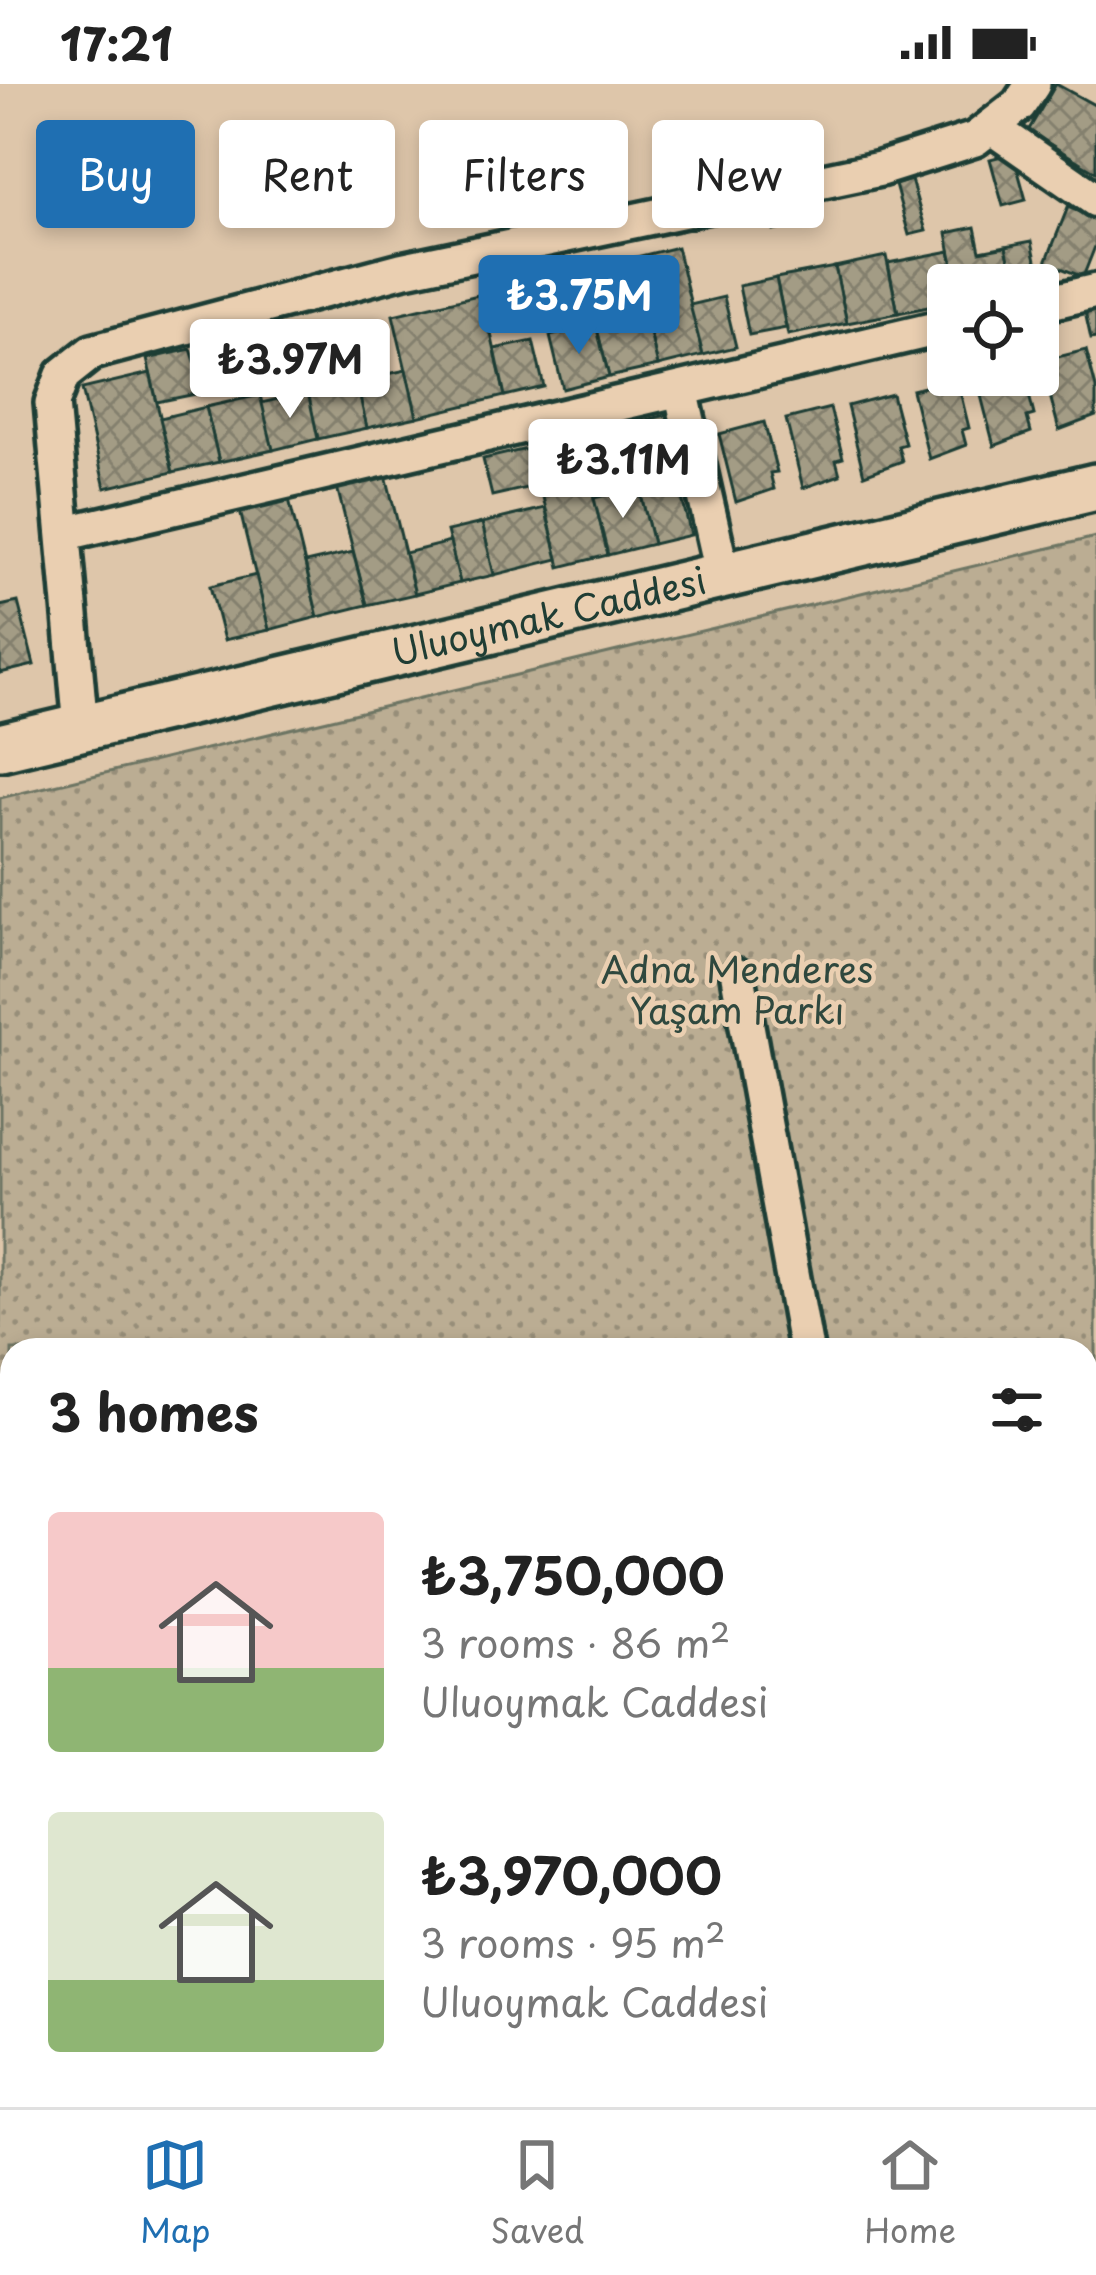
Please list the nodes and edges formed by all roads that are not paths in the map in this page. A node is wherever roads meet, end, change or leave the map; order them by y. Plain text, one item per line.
1 (1033, 84) edge
2 (991, 127) junction
3 (1096, 200) edge
4 (1096, 291) edge
5 (1059, 300) edge
6 (927, 331) edge
7 (681, 390) junction
8 (1096, 488) edge
9 (67, 532) junction
10 (723, 576) junction
11 (81, 728) junction
12 (0, 747) edge
13 (738, 976) dead end
14 (804, 1338) edge

1 - 2 street
2 - 3 street
2 - 9 street
4 - 5 street
6 - 7 street
7 - 9 street
7 - 10 street
8 - 10 street, Uluoymak Caddesi
9 - 11 street
10 - 11 street, Uluoymak Caddesi
11 - 12 street, Uluoymak Caddesi
13 - 14 street

